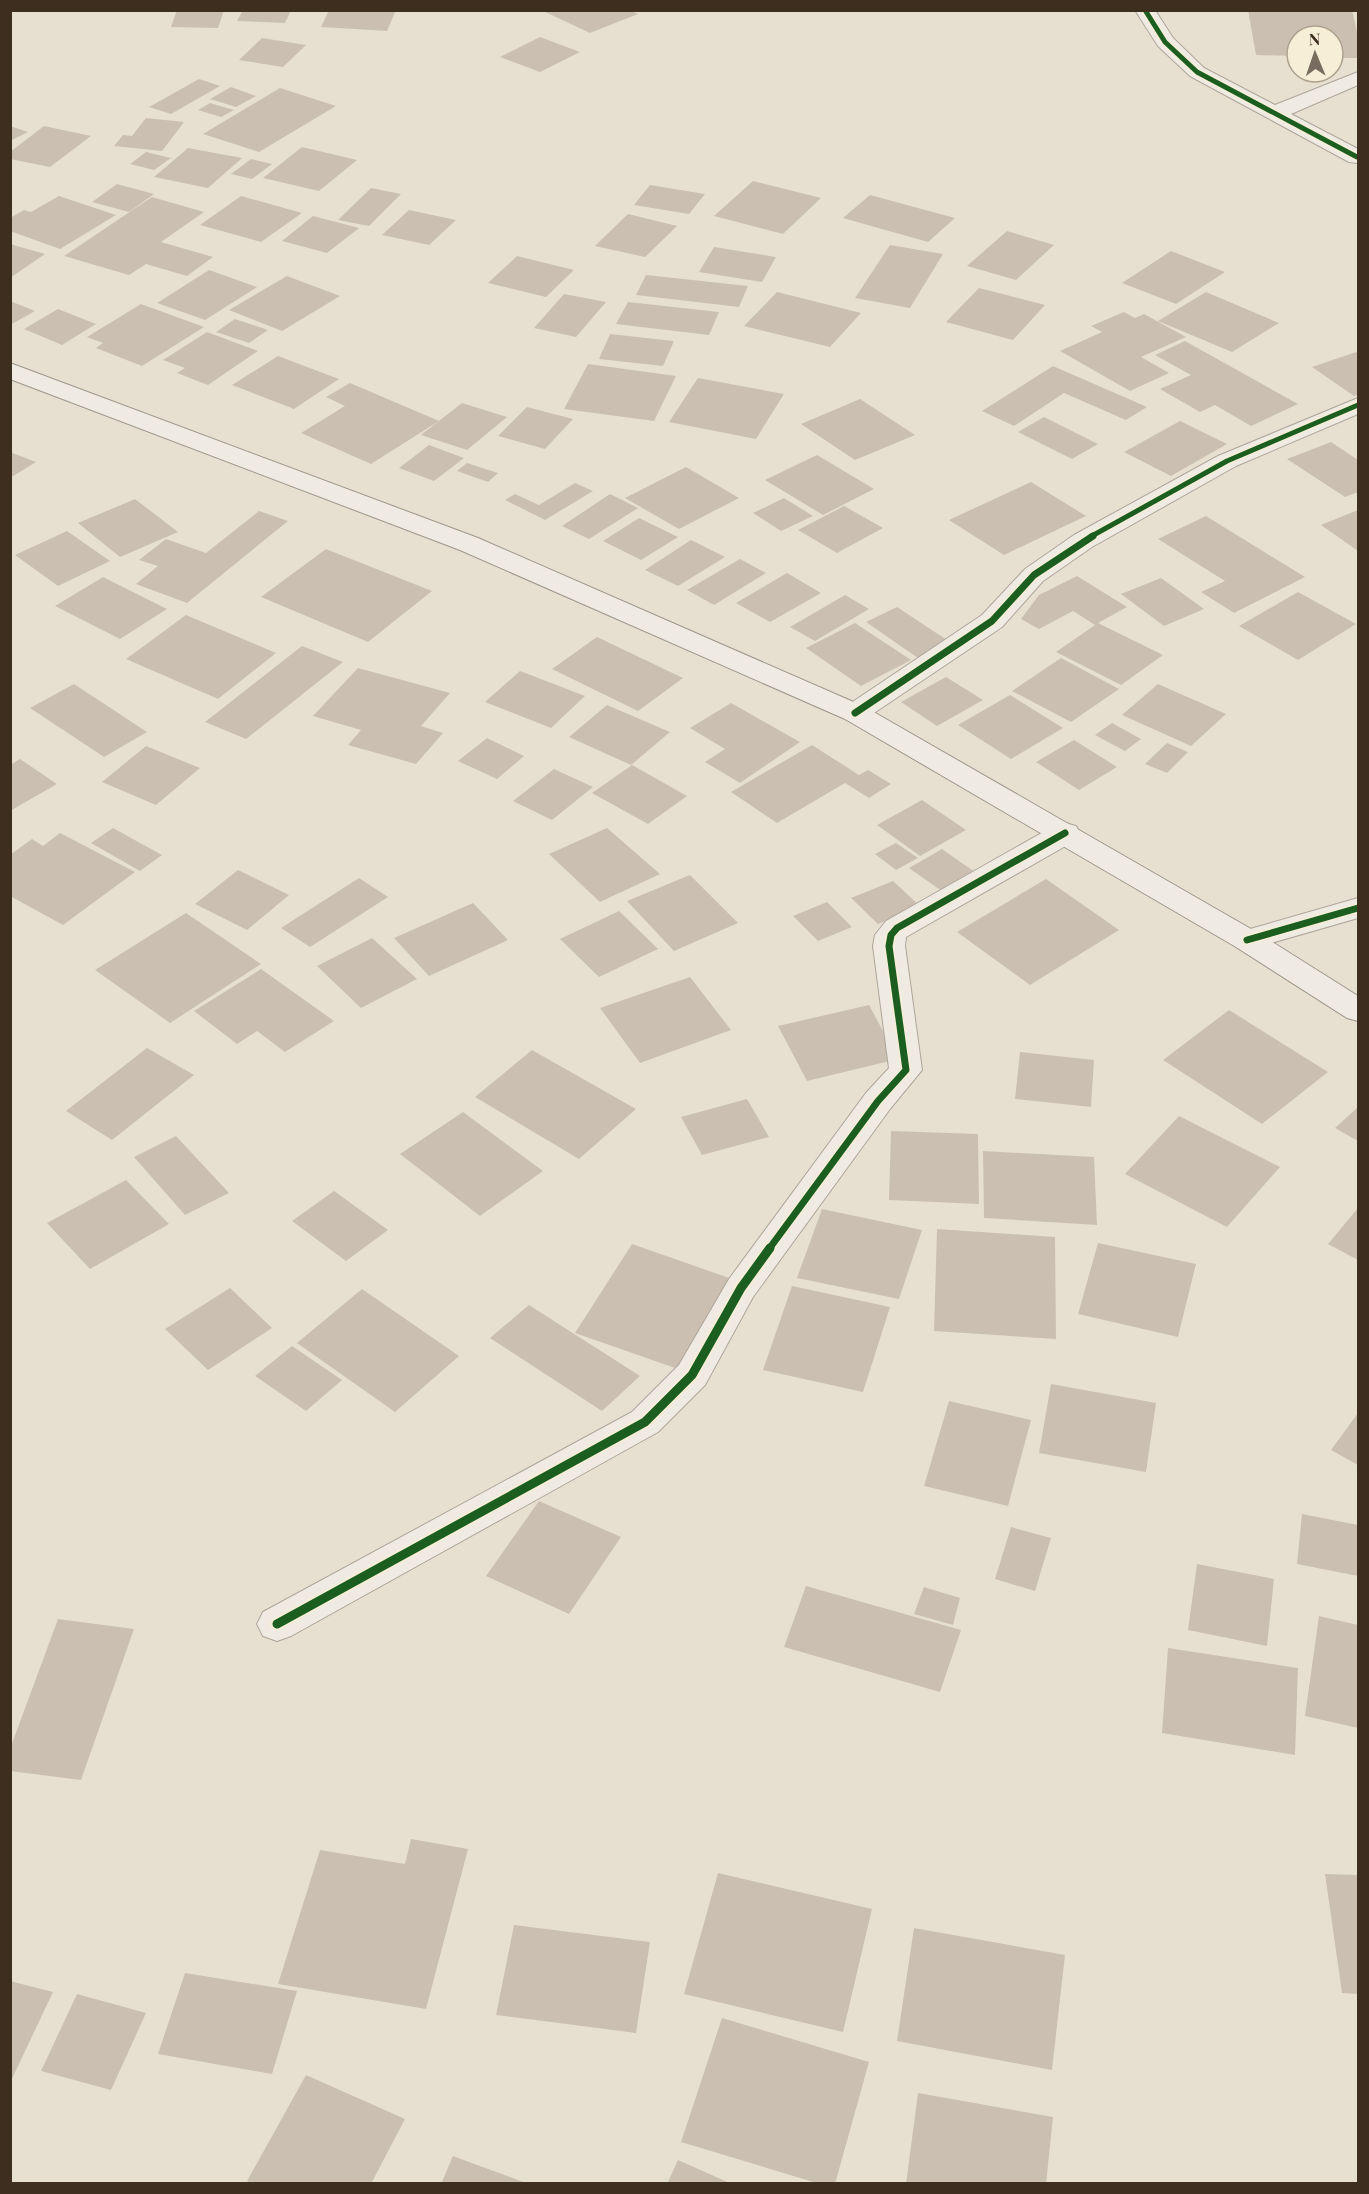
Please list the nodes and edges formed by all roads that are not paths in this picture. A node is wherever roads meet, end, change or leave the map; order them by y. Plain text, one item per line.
1 (1146, 10) edge
2 (1359, 78) edge
3 (1275, 113) junction
4 (1357, 157) dead end
5 (10, 370) edge
6 (1359, 405) edge
7 (855, 713) junction
8 (1065, 832) junction
9 (1359, 908) edge
10 (1247, 940) junction
11 (1359, 1010) edge
12 (277, 1624) dead end

1 - 3 street
2 - 3 street
3 - 4 street
5 - 7 street
6 - 7 street
7 - 8 street
8 - 10 street
8 - 12 street
9 - 10 street
10 - 11 street

